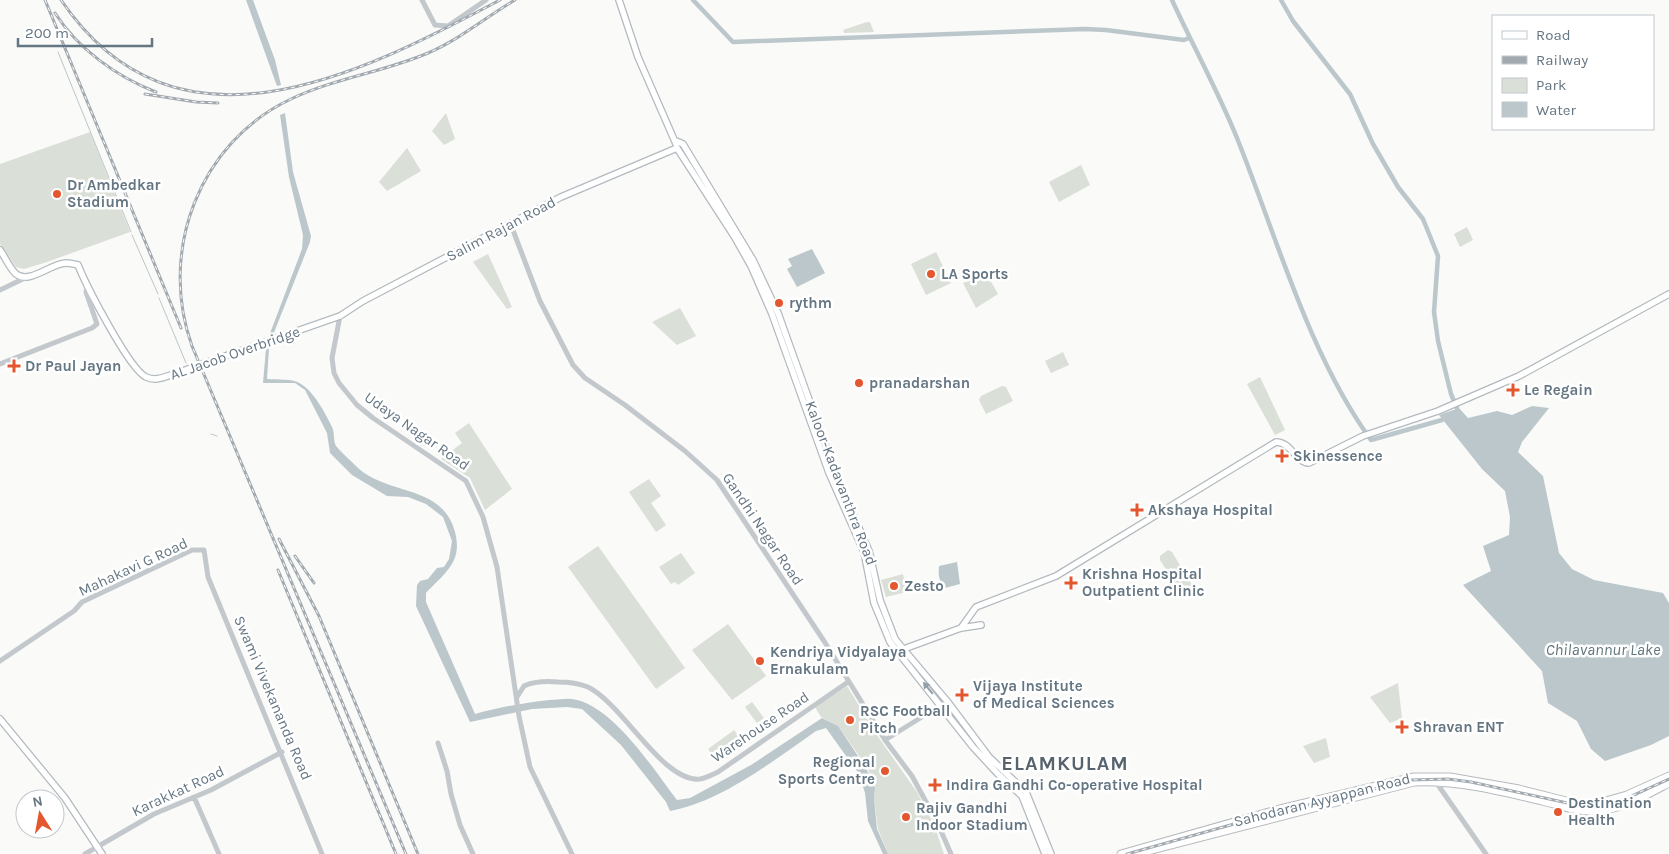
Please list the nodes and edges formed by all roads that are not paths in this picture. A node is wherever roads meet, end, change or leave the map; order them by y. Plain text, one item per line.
1 (422, 0) edge
2 (486, 0) edge
3 (619, 0) edge
4 (673, 134) junction
5 (676, 140) junction
6 (676, 148) junction
7 (668, 153) junction
8 (510, 225) junction
9 (0, 250) edge
10 (746, 252) junction
11 (27, 277) junction
12 (87, 287) junction
13 (0, 290) edge
14 (1669, 294) edge
15 (340, 316) junction
16 (0, 364) edge
17 (204, 550) joint
18 (982, 625) dead end
19 (961, 628) junction
20 (900, 651) junction
21 (0, 661) edge
22 (848, 682) junction
23 (517, 699) junction
24 (947, 701) junction
25 (941, 705) junction
26 (0, 719) edge
27 (885, 740) junction
28 (438, 743) dead end
29 (282, 752) junction
30 (1669, 776) edge
31 (1414, 780) junction
32 (1436, 782) junction
33 (1669, 783) edge
34 (194, 797) junction
35 (1240, 824) junction
36 (97, 846) junction
37 (85, 854) edge
38 (102, 854) edge
39 (219, 854) edge
40 (322, 854) edge
41 (473, 854) edge
42 (572, 854) edge
43 (951, 854) edge
44 (1045, 854) edge
45 (1051, 854) edge
46 (1121, 854) edge
47 (1136, 854) edge
48 (1486, 854) edge

1 - 2 street
3 - 4 main road
4 - 5 main road
4 - 7 main road
5 - 6 main road
5 - 10 main road, Kaloor-Kadavanthra Road
6 - 7 main road, Salim Rajan Road
6 - 10 main road, Kaloor-Kadavanthra Road
7 - 8 main road, Salim Rajan Road
8 - 15 main road, Salim Rajan Road
8 - 22 street, Gandhi Nagar Road
9 - 11 main road
10 - 20 main road, Kaloor-Kadavanthra Road
11 - 12 main road
11 - 13 street
12 - 15 main road, AL Jacob Overbridge, bridge
12 - 16 street
14 - 19 main road
15 - 23 street, Udaya Nagar Road
17 - 21 street, Mahakavi G Road
17 - 29 street, Swami Vivekananda Road
18 - 19 main road
19 - 20 main road
20 - 24 main road, Kaloor-Kadavanthra Road
25 -> 20 main road, Kaloor-Kadavanthra Road
22 - 23 street, Warehouse Road
22 - 27 street, Gandhi Nagar Road
23 - 42 street, Udaya Nagar Road
24 - 25 main road
24 - 45 main road, Kaloor-Kadavanthra Road
25 - 27 street
25 - 44 main road, Kaloor-Kadavanthra Road
26 - 36 main road
27 - 43 street, Gandhi Nagar Road
28 - 41 street
29 - 34 street, Karakkat Road
29 - 40 street, Swami Vivekananda Road
30 - 31 main road, Sahodaran Ayyappan Road
31 - 32 main road, Sahodaran Ayyappan Road
31 - 35 main road, Sahodaran Ayyappan Road
32 - 33 main road, Sahodaran Ayyappan Road
32 - 48 street
34 - 36 street, Karakkat Road
34 - 39 street
35 - 46 main road, Sahodaran Ayyappan Road
35 - 47 main road, Sahodaran Ayyappan Road
36 - 37 street, Karakkat Road
36 - 38 main road

